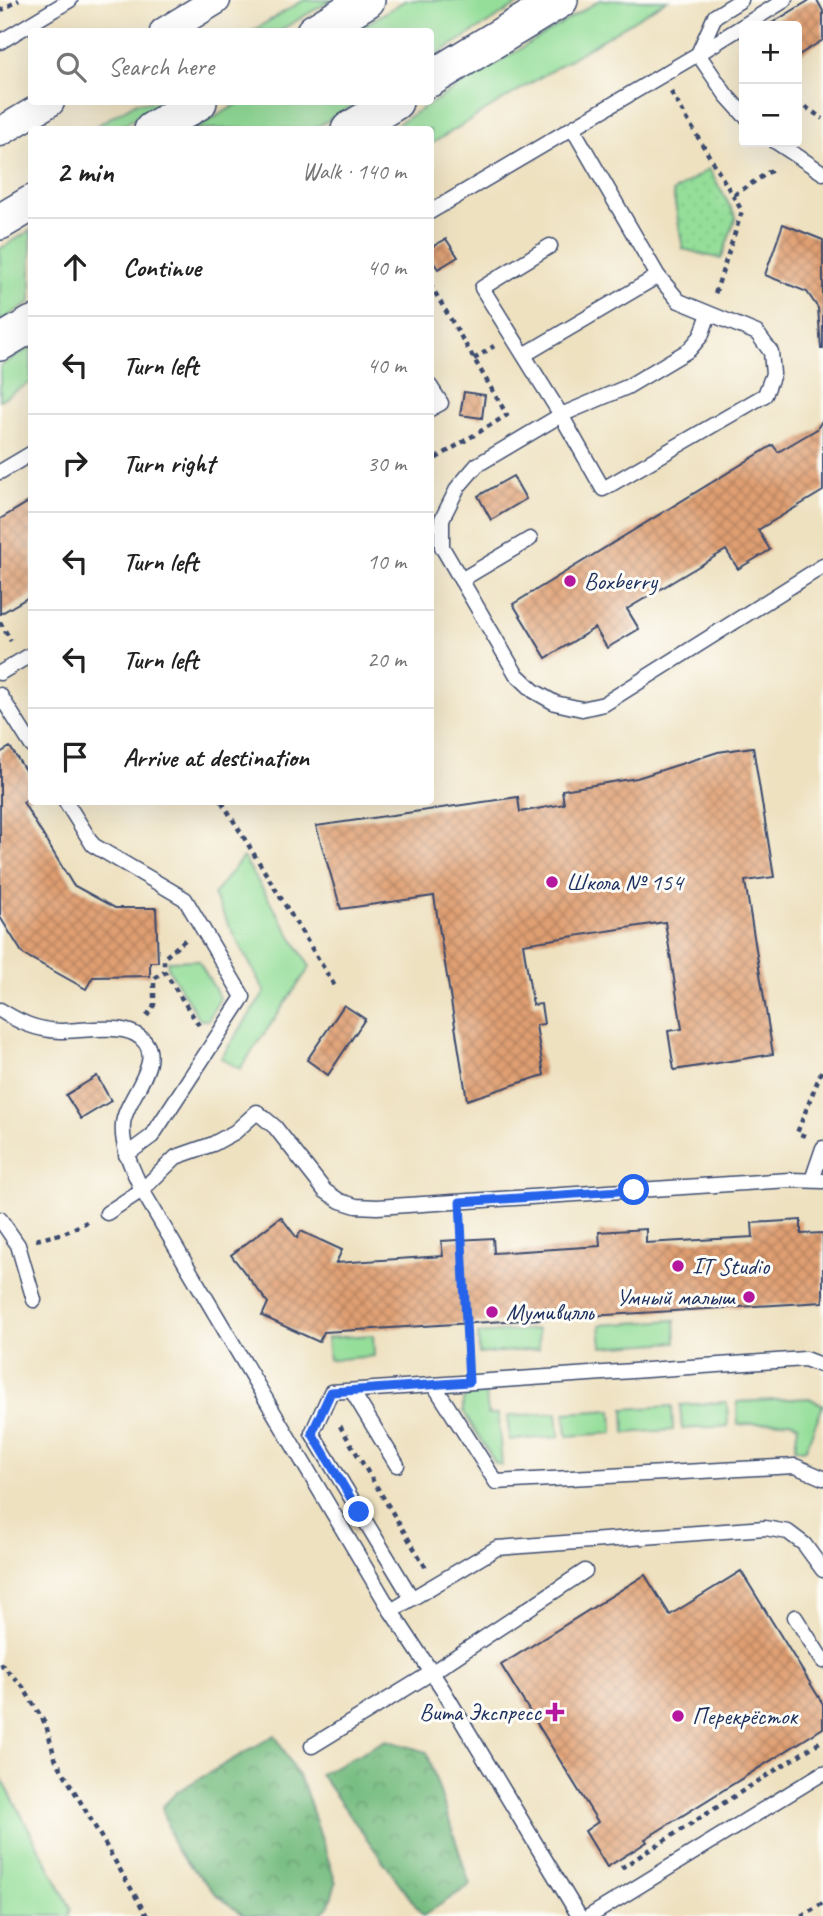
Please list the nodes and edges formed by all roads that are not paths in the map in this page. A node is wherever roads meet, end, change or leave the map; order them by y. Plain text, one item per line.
1 (71, 0) edge
2 (216, 0) edge
3 (366, 0) edge
4 (560, 0) edge
5 (741, 0) edge
6 (785, 0) edge
7 (170, 28) edge
8 (320, 28) edge
9 (0, 42) edge
10 (698, 54) junction
11 (434, 77) edge
12 (45, 105) edge
13 (194, 105) edge
14 (390, 105) edge
15 (739, 110) edge
16 (159, 126) edge
17 (356, 126) edge
18 (573, 129) junction
19 (0, 132) edge
20 (784, 147) edge
21 (823, 173) edge
22 (28, 204) edge
23 (434, 210) edge
24 (0, 222) edge
25 (550, 246) dead end
26 (658, 276) junction
27 (709, 314) junction
28 (28, 326) edge
29 (0, 343) edge
30 (524, 355) junction
31 (434, 392) edge
32 (434, 407) edge
33 (561, 415) junction
34 (28, 455) edge
35 (0, 472) edge
36 (530, 539) dead end
37 (823, 566) edge
38 (461, 580) junction
39 (28, 656) edge
40 (0, 673) edge
41 (0, 695) edge
42 (28, 740) edge
43 (68, 805) edge
44 (0, 1010) edge
45 (823, 1148) edge
46 (126, 1155) junction
47 (817, 1181) edge
48 (142, 1190) junction
49 (107, 1213) road end
50 (0, 1219) edge
51 (34, 1300) dead end
52 (823, 1366) edge
53 (434, 1385) junction
54 (352, 1391) junction
55 (397, 1465) dead end
56 (823, 1478) edge
57 (823, 1570) edge
58 (585, 1571) dead end
59 (411, 1597) junction
60 (391, 1611) junction
61 (795, 1617) dead end
62 (823, 1661) edge
63 (431, 1672) junction
64 (312, 1746) dead end
65 (823, 1773) edge
66 (598, 1914) edge
67 (579, 1916) edge

1 - 9 lane
2 - 7 street
3 - 8 street
4 - 11 street
5 - 10 lane
6 - 10 lane
10 - 15 lane
10 - 18 lane
12 - 19 street
13 - 16 street
14 - 17 street
18 - 23 lane
18 - 26 lane
20 - 21 lane
22 - 24 street
25 - 30 lane
26 - 27 lane
26 - 30 lane
27 - 33 lane
27 - 33 lane
28 - 29 street
30 - 33 lane
31 - 32 lane
33 - 38 lane
34 - 35 lane
36 - 38 lane
37 - 38 lane
39 - 40 lane
41 - 42 lane
43 - 46 lane
44 - 46 lane
45 - 47 lane
46 - 48 lane
47 - 48 lane
48 - 49 lane
48 - 60 lane
50 - 51 lane
52 - 53 lane
53 - 54 lane
53 - 56 lane
54 - 55 lane
54 - 59 lane
57 - 59 lane
58 - 63 lane
59 - 60 lane
60 - 63 lane
61 - 62 lane
63 - 64 lane
63 - 67 lane
65 - 66 lane

